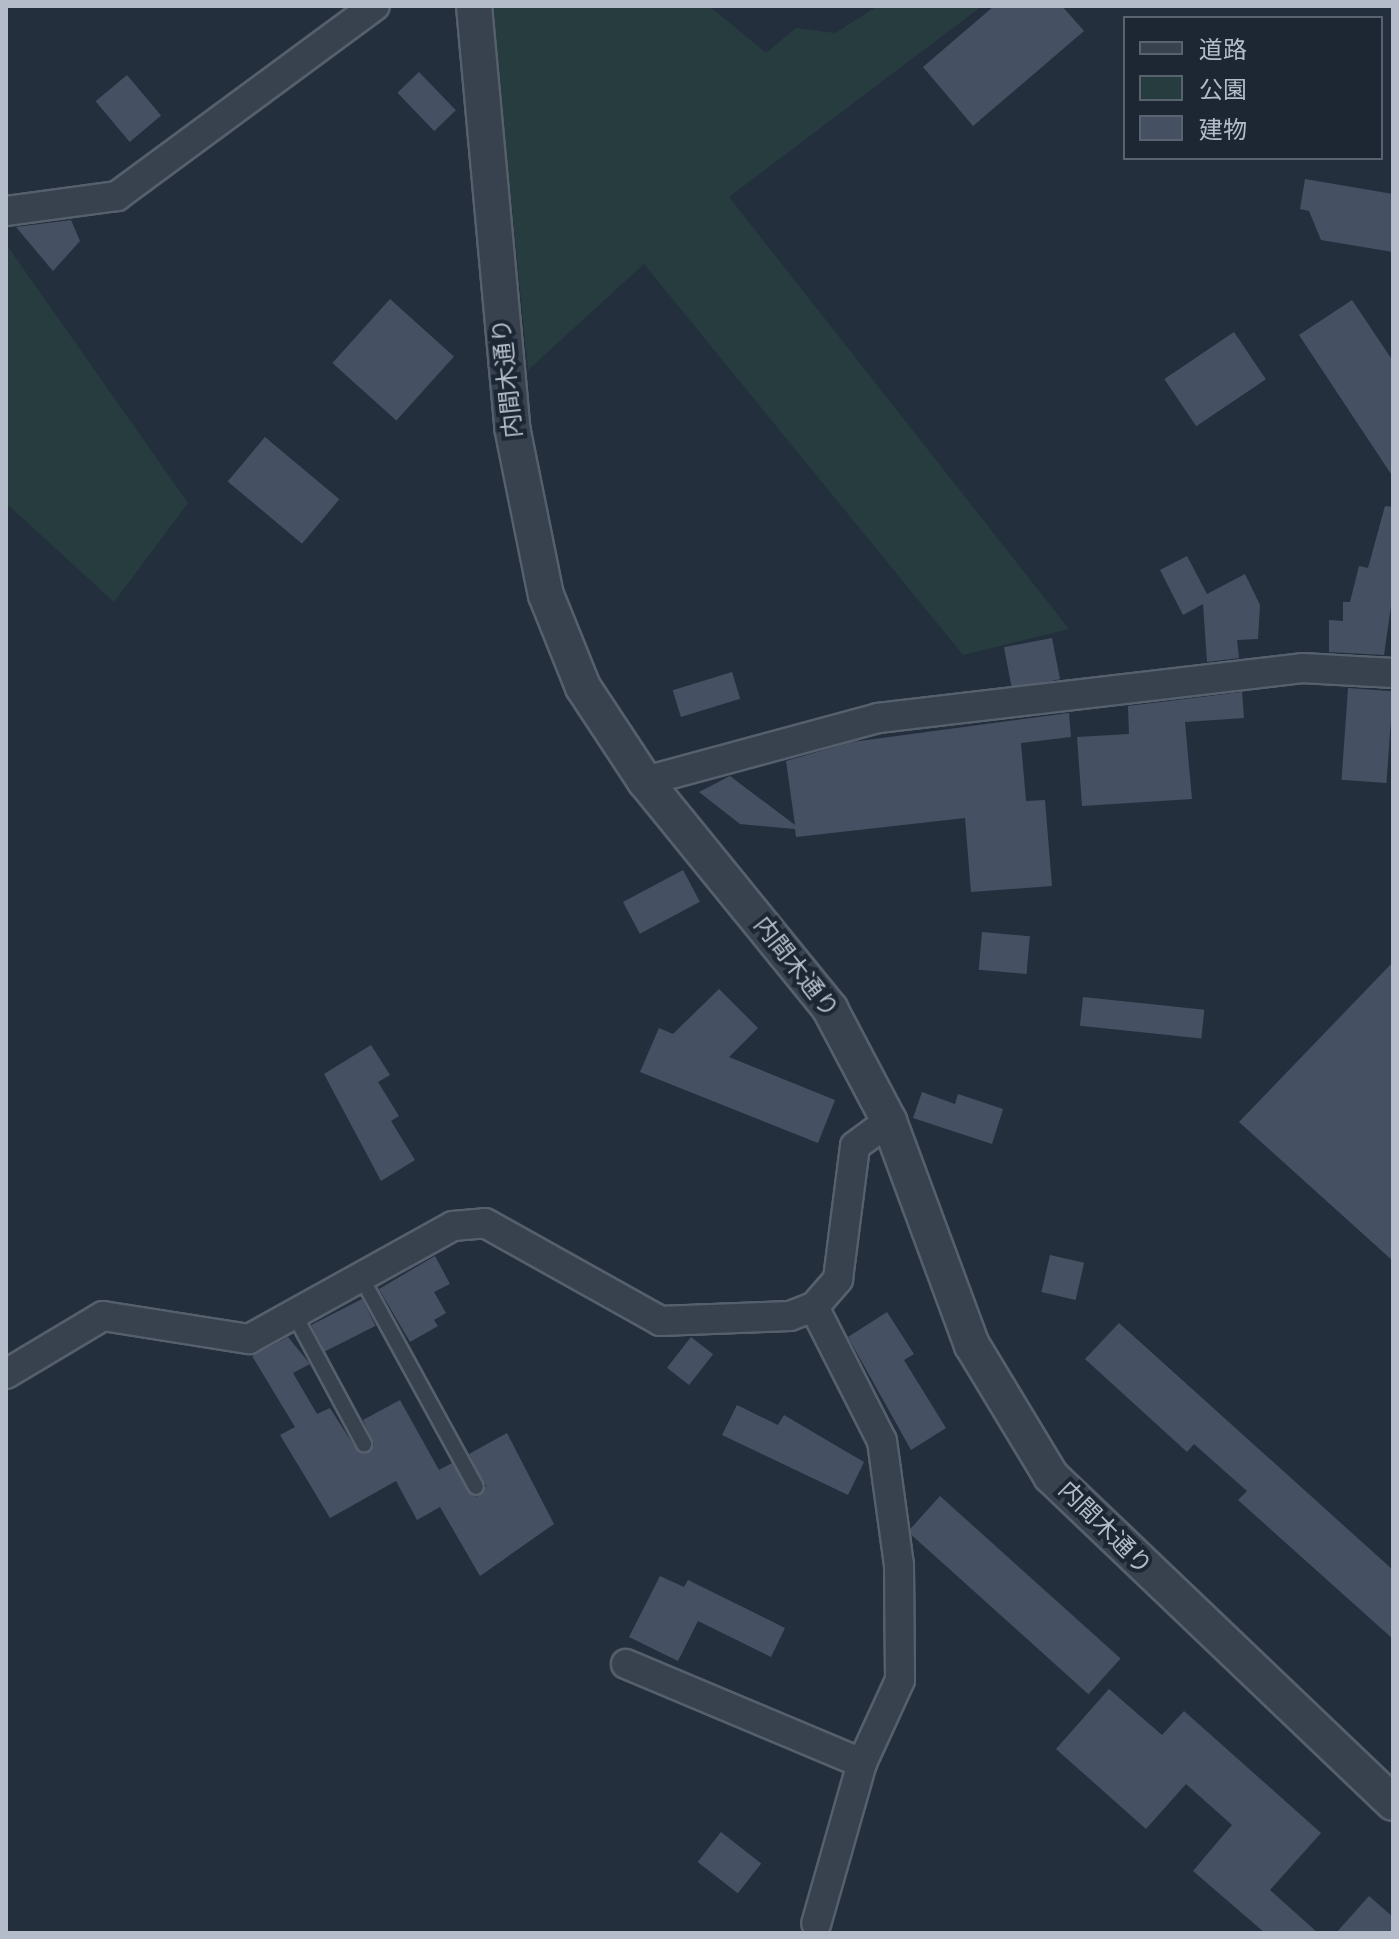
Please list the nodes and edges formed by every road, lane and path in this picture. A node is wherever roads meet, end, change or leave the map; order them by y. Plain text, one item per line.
1 (375, 6) edge
2 (474, 6) edge
3 (6, 211) edge
4 (1393, 673) edge
5 (645, 781) junction
6 (889, 1121) junction
7 (361, 1277) junction
8 (814, 1307) junction
9 (294, 1314) junction
10 (6, 1374) edge
11 (364, 1444) dead end
12 (476, 1487) dead end
13 (626, 1664) dead end
14 (862, 1763) junction
15 (1393, 1803) edge
16 (816, 1924) dead end

1 - 3 street
2 - 5 street, 内間木通り
4 - 5 street
5 - 6 street, 内間木通り
6 - 8 street
6 - 15 street, 内間木通り
7 - 8 street
7 - 9 street
7 - 12 lane
8 - 14 street
9 - 10 street
9 - 11 lane
13 - 14 street
14 - 16 street

